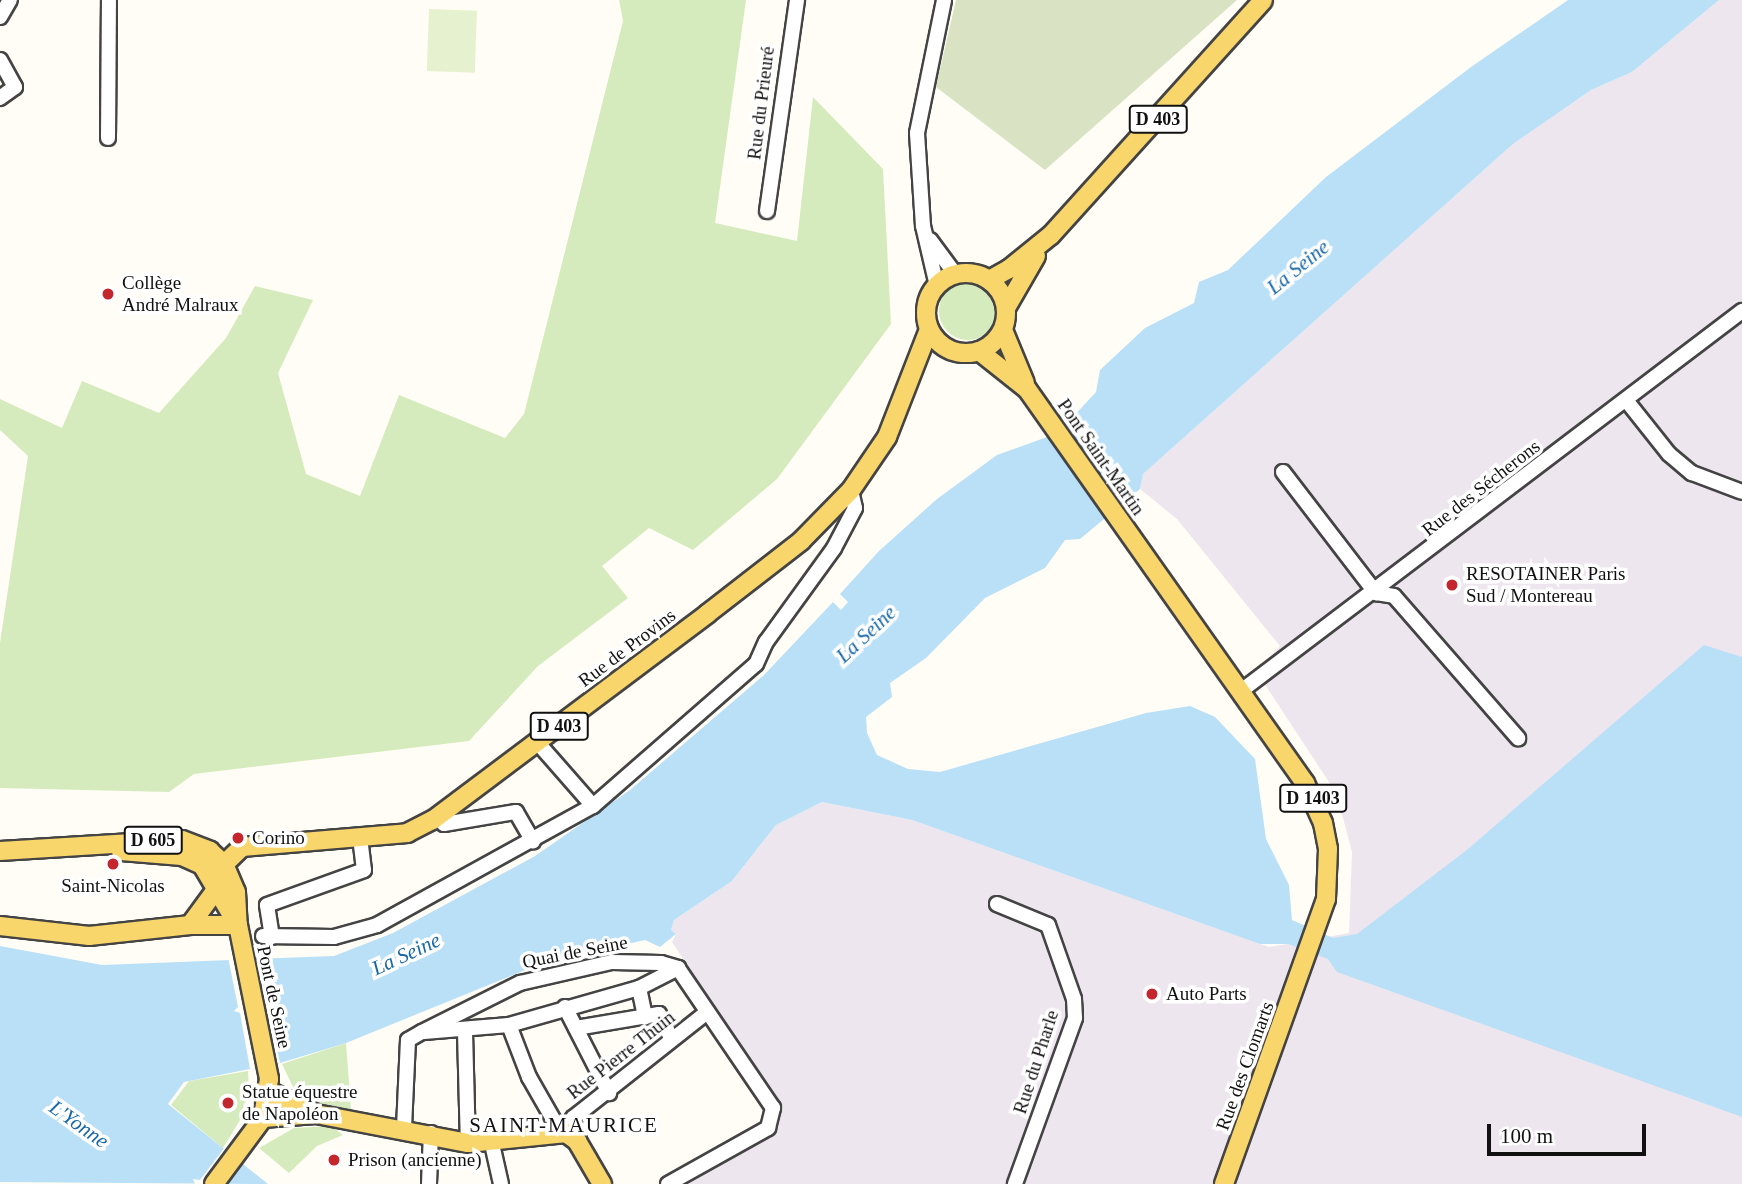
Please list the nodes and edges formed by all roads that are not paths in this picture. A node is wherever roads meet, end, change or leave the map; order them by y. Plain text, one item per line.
1 (10, 0) edge
2 (109, 0) edge
3 (797, 0) edge
4 (944, 0) edge
5 (1263, 0) edge
6 (0, 17) edge
7 (0, 60) edge
8 (0, 98) edge
9 (108, 138) dead end
10 (767, 211) dead end
11 (923, 226) junction
12 (1051, 235) junction
13 (956, 275) junction
14 (989, 280) junction
15 (937, 286) junction
16 (1006, 307) junction
17 (1742, 311) edge
18 (929, 329) junction
19 (1003, 330) junction
20 (947, 348) junction
21 (979, 351) junction
22 (912, 370) junction
23 (1027, 389) junction
24 (1626, 400) junction
25 (1283, 472) dead end
26 (851, 490) junction
27 (1742, 492) edge
28 (1376, 593) junction
29 (1241, 691) junction
30 (1518, 738) dead end
31 (537, 742) junction
32 (593, 806) junction
33 (438, 816) junction
34 (360, 838) junction
35 (533, 841) junction
36 (0, 850) edge
37 (218, 876) junction
38 (997, 904) dead end
39 (235, 915) junction
40 (193, 920) junction
41 (0, 926) edge
42 (678, 968) junction
43 (639, 988) junction
44 (565, 1007) junction
45 (707, 1012) junction
46 (645, 1017) junction
47 (509, 1025) junction
48 (576, 1028) junction
49 (422, 1032) junction
50 (465, 1032) junction
51 (672, 1040) junction
52 (269, 1091) junction
53 (609, 1093) junction
54 (316, 1114) junction
55 (263, 1118) junction
56 (404, 1128) junction
57 (431, 1133) junction
58 (564, 1133) junction
59 (468, 1143) junction
60 (492, 1144) junction
61 (214, 1184) edge
62 (429, 1184) edge
63 (500, 1184) edge
64 (602, 1184) edge
65 (668, 1184) edge
66 (1015, 1184) edge
67 (1224, 1184) edge

1 - 6 street
2 - 9 street
3 - 10 street, Rue du Prieuré
4 - 11 street
5 - 12 main road, D 403
7 - 8 street
11 - 13 street
11 - 15 street
12 - 14 main road, D 403
12 - 16 main road, D 403
13 - 14 main road
13 - 15 main road
14 - 16 main road
15 - 18 main road
16 - 19 main road
17 - 24 street, Rue des Sécherons
18 - 20 main road
18 - 22 main road, Rue de Provins / D 403
19 - 21 main road
19 - 23 main road, D 1403
20 - 21 main road
20 - 22 main road
21 - 23 main road, D 1403
22 - 26 main road, Rue de Provins / D 403
23 - 29 main road, Pont Saint-Martin / D 1403
24 - 27 street
24 - 28 street, Rue des Sécherons
25 - 28 street
26 - 31 main road, Rue de Provins / D 403
26 - 32 street
28 - 29 street, Rue des Sécherons
28 - 30 street
29 - 67 main road, Rue des Clomarts / D 1403
31 - 32 street
31 - 33 main road, Rue de Provins / D 403
32 - 35 street
33 - 34 main road, Rue de Provins / D 403
33 - 35 street
34 - 35 street
34 - 37 main road, Rue de Provins / D 403
36 - 37 main road, D 605
37 - 39 main road, Pont de Seine
37 - 40 main road, Rue de Provins
38 - 66 street, Rue du Pharle
39 - 40 main road
39 - 52 main road, Pont de Seine
40 - 41 main road
42 - 43 street
42 - 45 street
42 - 49 street, Quai de Seine
43 - 44 street
43 - 46 street
44 - 47 street
44 - 48 street
45 - 51 street, Rue Pierre Thuin
45 - 65 street
46 - 48 street
46 - 51 street
47 - 50 street
47 - 58 street
48 - 53 street
49 - 50 street
49 - 56 street, Quai de Seine
50 - 59 street
51 - 53 street, Rue Pierre Thuin
52 - 54 main road
52 - 55 main road, Pont de Seine
53 - 58 street, Rue Pierre Thuin
54 - 55 main road
54 - 56 main road
55 - 61 main road
56 - 57 main road
57 - 59 main road
57 - 62 street
58 - 60 main road
58 - 64 main road
59 - 60 main road
60 - 63 street

